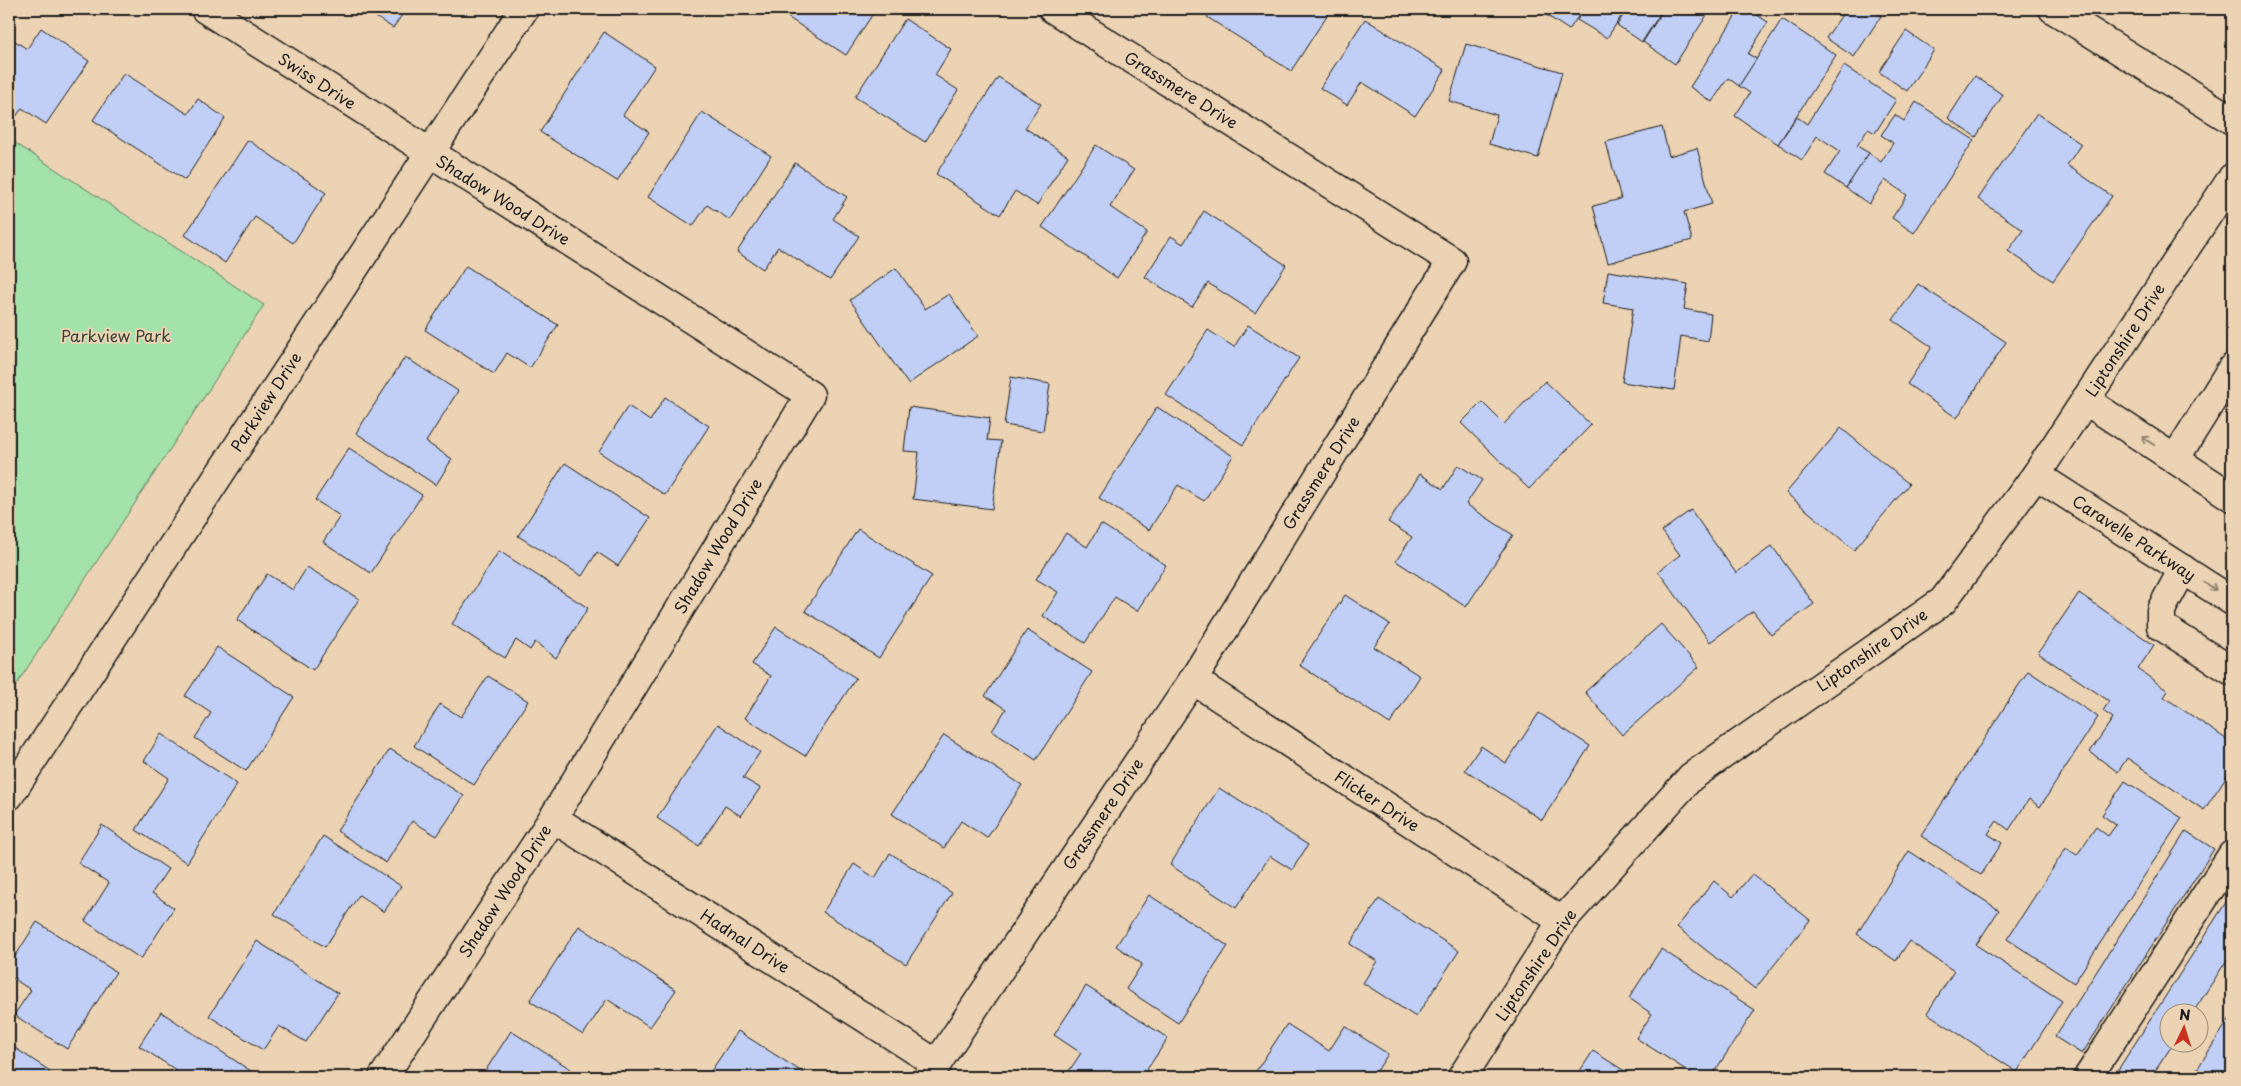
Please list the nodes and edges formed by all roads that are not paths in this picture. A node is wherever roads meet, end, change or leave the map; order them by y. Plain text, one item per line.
1 (205, 9) edge
2 (524, 9) edge
3 (1053, 9) edge
4 (2054, 9) edge
5 (2232, 120) edge
6 (429, 154) junction
7 (2232, 178) edge
8 (2232, 368) edge
9 (2085, 400) junction
10 (2175, 459) junction
11 (2036, 475) junction
12 (2232, 497) edge
13 (2183, 569) junction
14 (2232, 601) edge
15 (2232, 672) edge
16 (1193, 680) junction
17 (9, 796) edge
18 (553, 818) junction
19 (2232, 855) edge
20 (1562, 921) junction
21 (932, 1070) edge
22 (383, 1077) edge
23 (1462, 1077) edge
24 (2088, 1077) edge

1 - 6 street, Swiss Drive
2 - 6 street, Parkview Drive
3 - 16 street, Grassmere Drive
4 - 5 street
6 - 17 street, Parkview Drive
6 - 18 street, Shadow Wood Drive
7 - 9 street, Liptonshire Drive
8 - 10 street
10 -> 9 street
9 - 11 street, Liptonshire Drive
10 - 12 street
11 - 13 street, Caravelle Parkway
11 - 20 street, Liptonshire Drive
13 -> 14 street, Caravelle Parkway
13 - 15 street
16 - 20 street, Flicker Drive
16 - 21 street, Grassmere Drive
18 - 21 street, Hadnal Drive
18 - 22 street, Shadow Wood Drive
19 - 24 street
20 - 23 street, Liptonshire Drive

